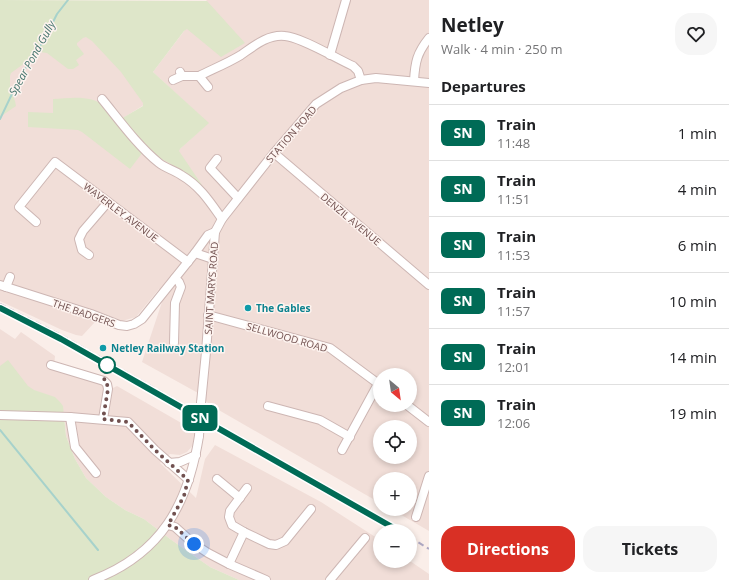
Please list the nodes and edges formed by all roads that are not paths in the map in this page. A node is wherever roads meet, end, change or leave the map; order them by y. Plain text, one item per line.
1 (346, 0) edge
2 (429, 38) edge
3 (330, 56) junction
4 (199, 76) junction
5 (173, 80) dead end
6 (361, 80) junction
7 (414, 81) junction
8 (429, 83) edge
9 (208, 87) dead end
10 (102, 99) dead end
11 (274, 153) junction
12 (217, 158) dead end
13 (238, 198) junction
14 (108, 202) junction
15 (222, 219) junction
16 (36, 222) dead end
17 (215, 232) junction
18 (195, 253) junction
19 (89, 255) dead end
20 (213, 259) junction
21 (188, 262) junction
22 (10, 277) dead end
23 (175, 278) junction
24 (429, 285) edge
25 (3, 286) edge
26 (208, 315) junction
27 (174, 343) dead end
28 (51, 365) dead end
29 (373, 380) edge
30 (373, 395) edge
31 (268, 406) dead end
32 (415, 412) edge
33 (0, 415) edge
34 (70, 417) junction
35 (103, 419) junction
36 (429, 422) edge
37 (350, 437) junction
38 (342, 450) dead end
39 (196, 455) junction
40 (169, 463) junction
41 (96, 473) dead end
42 (429, 476) edge
43 (217, 479) dead end
44 (188, 480) junction
45 (247, 488) dead end
46 (240, 498) junction
47 (311, 508) dead end
48 (416, 518) dead end
49 (168, 525) junction
50 (244, 532) junction
51 (365, 538) dead end
52 (229, 564) junction
53 (93, 580) edge
54 (266, 580) edge
55 (330, 580) edge

1 - 3 street
2 - 7 street
3 - 4 street
3 - 6 street
4 - 5 street
4 - 9 street
6 - 7 street, STATION ROAD
6 - 11 street, STATION ROAD
7 - 8 street, STATION ROAD
10 - 15 street
11 - 13 street, STATION ROAD
11 - 24 street, DENZIL AVENUE
12 - 13 street
13 - 15 street, STATION ROAD
14 - 16 street, WAVERLEY AVENUE
14 - 19 street
14 - 21 street, WAVERLEY AVENUE
15 - 17 street, SAINT MARYS ROAD
17 - 18 street
17 - 20 street, SAINT MARYS ROAD
18 - 20 street
18 - 21 street
20 - 26 street, SAINT MARYS ROAD
21 - 23 street
22 - 25 street
23 - 25 street, THE BADGERS
23 - 27 street
26 - 29 street, SELLWOOD ROAD
26 - 39 street, SAINT MARYS ROAD, bridge
28 - 35 street
30 - 37 street
31 - 37 street
32 - 36 street
33 - 34 street
34 - 35 street
34 - 41 street
35 - 40 street
37 - 38 street
39 - 40 street
39 - 44 street, SAINT MARYS ROAD
40 - 44 street
42 - 48 street
43 - 46 street
44 - 49 street, SAINT MARYS ROAD
45 - 46 street
46 - 50 street
47 - 50 street
49 - 52 street
49 - 53 street, SAINT MARYS ROAD
50 - 52 street
51 - 55 street
52 - 54 street

